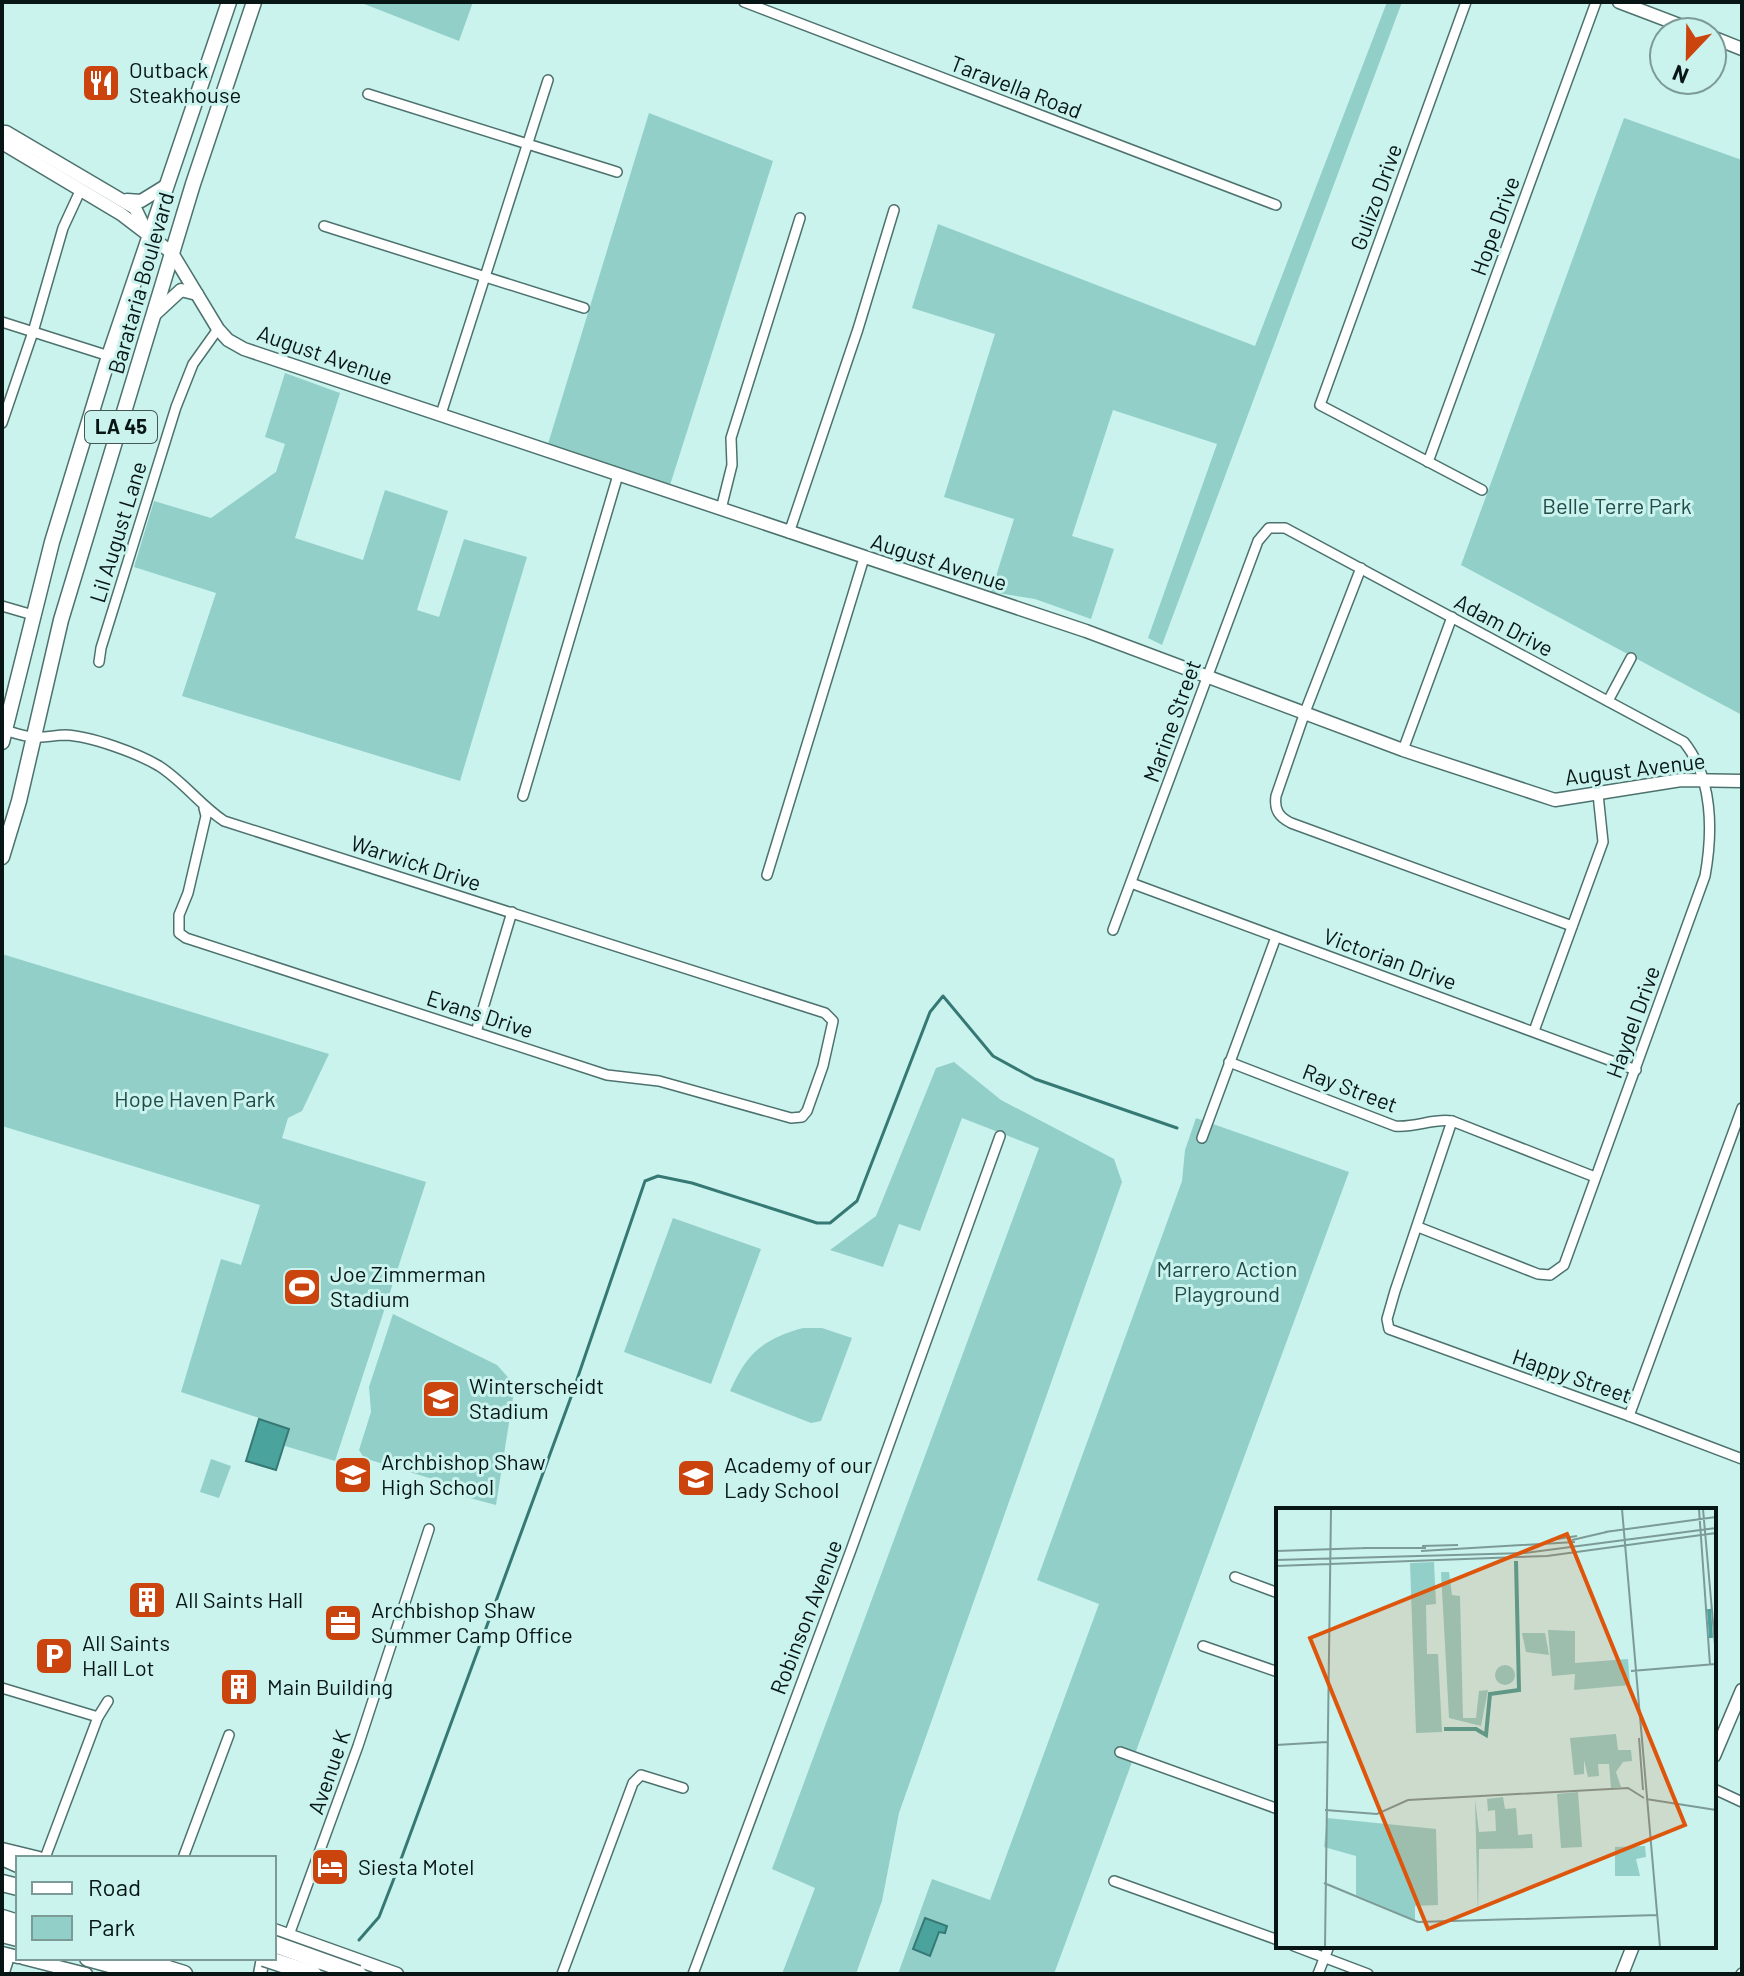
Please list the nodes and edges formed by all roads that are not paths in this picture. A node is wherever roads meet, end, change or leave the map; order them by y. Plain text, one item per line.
1 (229, 2) edge
2 (254, 2) edge
3 (744, 2) edge
4 (1466, 2) edge
5 (1596, 2) edge
6 (1619, 2) edge
7 (1650, 8) edge
8 (548, 80) dead end
9 (368, 94) dead end
10 (2, 132) edge
11 (2, 143) edge
12 (527, 143) junction
13 (617, 172) dead end
14 (167, 185) junction
15 (81, 189) junction
16 (121, 199) junction
17 (1276, 205) dead end
18 (894, 210) dead end
19 (800, 218) dead end
20 (324, 226) dead end
21 (150, 238) junction
22 (172, 253) junction
23 (485, 277) junction
24 (197, 294) junction
25 (584, 308) dead end
26 (155, 314) junction
27 (2, 322) edge
28 (218, 329) junction
29 (33, 332) junction
30 (109, 356) junction
31 (441, 414) junction
32 (2, 423) edge
33 (1428, 462) junction
34 (618, 475) junction
35 (1482, 490) dead end
36 (721, 509) junction
37 (1269, 528) joint
38 (789, 533) junction
39 (864, 558) junction
40 (1361, 568) junction
41 (2, 606) edge
42 (33, 615) junction
43 (1452, 617) junction
44 (1631, 658) dead end
45 (99, 662) dead end
46 (1207, 677) junction
47 (1608, 701) junction
48 (1305, 712) junction
49 (3, 736) edge
50 (32, 738) junction
51 (1403, 750) junction
52 (1703, 778) junction
53 (1742, 781) edge
54 (1598, 794) junction
55 (523, 796) dead end
56 (204, 808) junction
57 (2, 857) edge
58 (767, 875) dead end
59 (1131, 883) junction
60 (512, 912) junction
61 (1572, 926) junction
62 (1113, 930) dead end
63 (1276, 937) junction
64 (1534, 1031) junction
65 (476, 1032) junction
66 (1229, 1062) junction
67 (1636, 1070) junction
68 (1742, 1108) edge
69 (791, 1118) joint
70 (1452, 1121) junction
71 (1000, 1136) dead end
72 (1202, 1138) dead end
73 (1595, 1177) junction
74 (1418, 1227) junction
75 (1629, 1416) junction
76 (1742, 1459) edge
77 (429, 1529) dead end
78 (1235, 1577) dead end
79 (1276, 1592) edge
80 (1203, 1646) dead end
81 (1276, 1671) edge
82 (2, 1688) edge
83 (1742, 1690) edge
84 (108, 1701) dead end
85 (98, 1717) junction
86 (229, 1735) dead end
87 (1716, 1751) edge
88 (1120, 1752) dead end
89 (683, 1788) dead end
90 (1716, 1790) edge
91 (1742, 1802) edge
92 (1276, 1808) edge
93 (2, 1849) edge
94 (31, 1856) edge
95 (46, 1856) edge
96 (184, 1856) edge
97 (1114, 1881) dead end
98 (276, 1931) edge
99 (289, 1935) junction
100 (1276, 1939) edge
101 (276, 1945) edge
102 (321, 1946) junction
103 (1300, 1948) edge
104 (1328, 1948) edge
105 (1632, 1948) edge
106 (13, 1956) edge
107 (1325, 1957) junction
108 (29, 1960) edge
109 (95, 1960) edge
110 (138, 1960) edge
111 (269, 1960) edge
112 (4, 1974) edge
113 (86, 1974) edge
114 (146, 1974) edge
115 (184, 1974) edge
116 (285, 1974) edge
117 (313, 1974) edge
118 (358, 1974) edge
119 (397, 1974) edge
120 (562, 1974) edge
121 (693, 1974) edge
122 (1318, 1974) edge
123 (1368, 1974) edge
124 (1622, 1974) edge

1 - 14 main road, Barataria Boulevard / LA 45
2 - 22 main road, Barataria Boulevard / LA 45
3 - 17 street, Taravella Road
4 - 33 street, Gulizo Drive
5 - 33 street, Hope Drive
6 - 7 street
8 - 12 street
9 - 12 street
10 - 16 street
11 - 15 street
12 - 13 street
12 - 23 street
14 - 16 street
14 - 21 main road, Barataria Boulevard / LA 45
15 - 21 street
15 - 29 street
16 - 21 street
18 - 38 street
19 - 36 street
20 - 23 street
21 - 22 street
21 - 30 main road, Barataria Boulevard / LA 45
22 - 24 street, August Avenue
22 - 26 main road, Barataria Boulevard / LA 45
23 - 25 street
23 - 31 street
24 - 26 street
24 - 28 street, August Avenue
26 - 50 main road, Barataria Boulevard / LA 45
27 - 29 street
28 - 31 street, August Avenue
28 - 45 street, Lil August Lane
29 - 30 street
29 - 32 street
30 - 42 main road, Barataria Boulevard / LA 45
31 - 34 street, August Avenue
33 - 35 street
34 - 36 street, August Avenue
34 - 55 street
36 - 38 street, August Avenue
37 - 40 street, Adam Drive
37 - 46 street, Marine Street
38 - 39 street, August Avenue
39 - 46 street, August Avenue
39 - 58 street
40 - 43 street, Adam Drive
40 - 48 street
41 - 42 street
42 - 49 main road, Barataria Boulevard / LA 45
43 - 47 street, Adam Drive
43 - 51 street
44 - 47 street
46 - 48 street, August Avenue
46 - 59 street, Marine Street
47 - 52 street, Adam Drive
48 - 51 street, August Avenue
48 - 61 street
49 - 50 street, Warwick Drive
50 - 56 street, Warwick Drive
50 - 57 main road, Barataria Boulevard / LA 45
51 - 54 street, August Avenue
52 - 53 street, August Avenue
52 - 54 street, August Avenue
52 - 67 street, Haydel Drive
54 - 61 street
56 - 60 street, Warwick Drive
56 - 65 street, Evans Drive
59 - 62 street, Marine Street
59 - 63 street, Victorian Drive
60 - 65 street
60 - 69 street, Warwick Drive
61 - 64 street
63 - 64 street, Victorian Drive
63 - 66 street
64 - 67 street, Victorian Drive
65 - 69 street, Evans Drive
66 - 70 street, Ray Street
66 - 72 street
67 - 73 street, Haydel Drive
68 - 75 street
70 - 73 street, Ray Street
70 - 74 street
71 - 121 street, Robinson Avenue
73 - 74 street, Haydel Drive
74 - 75 street, Happy Street
75 - 76 street, Happy Street
77 - 99 street, Avenue K
78 - 79 street
80 - 81 street
82 - 85 street
83 - 87 street
84 - 85 street
85 - 95 street
86 - 96 street
88 - 92 street
89 - 120 street
90 - 91 street
93 - 94 street
97 - 100 street
98 - 99 street
99 - 102 street
101 - 118 highway, bridge
102 - 116 street
102 - 119 street
103 - 107 street
104 - 107 street
105 - 124 street
106 - 112 street
107 - 122 street
107 - 123 street
108 - 113 street
109 - 114 highway
110 - 115 highway
111 - 117 highway, bridge

